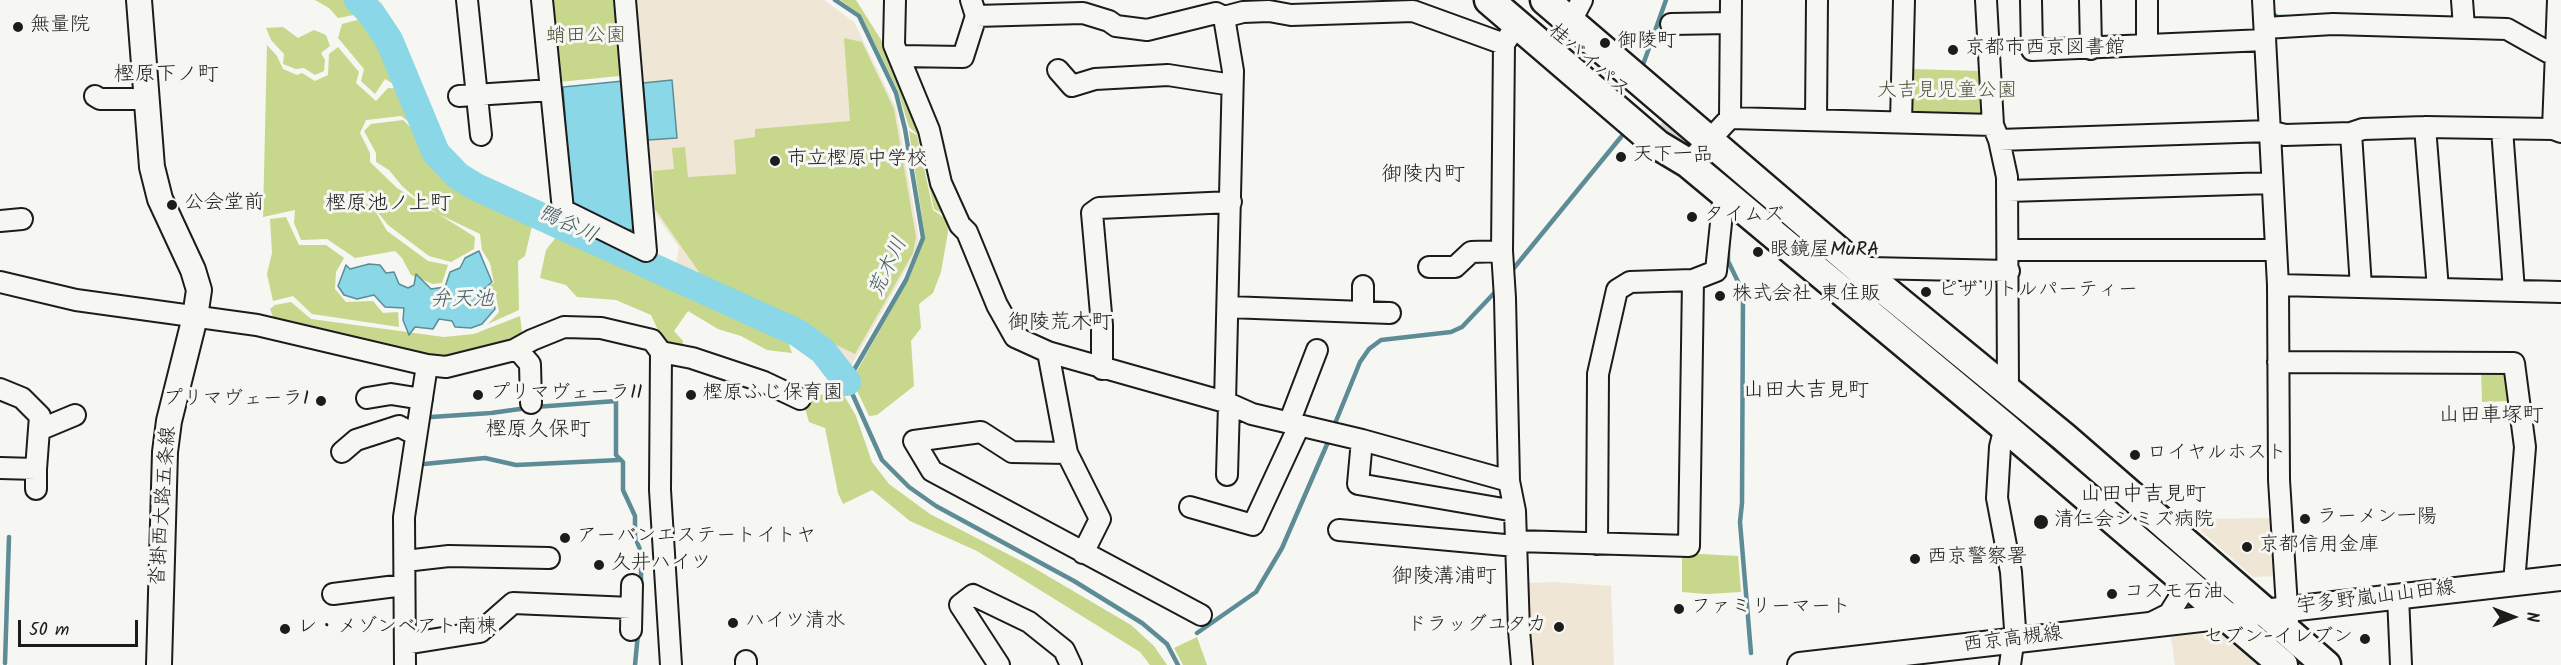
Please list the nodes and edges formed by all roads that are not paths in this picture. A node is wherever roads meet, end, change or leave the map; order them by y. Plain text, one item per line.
1 (139, 0) edge
2 (467, 0) edge
3 (543, 0) edge
4 (625, 0) edge
5 (894, 0) edge
6 (1489, 0) edge
7 (1545, 0) edge
8 (1731, 0) edge
9 (1817, 0) edge
10 (1904, 0) edge
11 (1986, 0) edge
12 (2031, 0) edge
13 (2090, 0) edge
14 (2146, 0) edge
15 (2249, 0) edge
16 (2263, 0) edge
17 (2558, 0) edge
18 (1413, 5) edge
19 (973, 8) edge
20 (1576, 11) edge
21 (2463, 13) edge
22 (1224, 17) junction
23 (1512, 23) edge
24 (1730, 23) junction
25 (1671, 24) dead end
26 (2265, 30) junction
27 (2147, 45) junction
28 (2091, 48) junction
29 (2557, 53) junction
30 (900, 56) junction
31 (1058, 70) dead end
32 (1232, 85) junction
33 (551, 90) junction
34 (95, 96) dead end
35 (468, 96) junction
36 (147, 99) junction
37 (1730, 118) junction
38 (1816, 120) junction
39 (1901, 122) junction
40 (1661, 124) tunnel mouth
41 (2425, 128) junction
42 (2502, 129) junction
43 (2557, 130) edge
44 (2269, 131) junction
45 (1996, 133) junction
46 (2351, 133) junction
47 (481, 135) dead end
48 (1709, 139) junction
49 (1688, 163) junction
50 (2272, 183) junction
51 (2008, 192) junction
52 (1724, 194) junction
53 (1231, 202) junction
54 (22, 219) dead end
55 (0, 221) edge
56 (2008, 250) junction
57 (2276, 250) junction
58 (1502, 251) junction
59 (1429, 267) dead end
60 (2009, 271) junction
61 (1864, 273) junction
62 (1693, 280) junction
63 (0, 282) edge
64 (2278, 285) junction
65 (1363, 286) dead end
66 (2361, 287) junction
67 (2438, 289) junction
68 (2514, 291) junction
69 (1842, 292) junction
70 (2561, 292) edge
71 (1228, 307) junction
72 (1363, 312) junction
73 (1390, 313) dead end
74 (195, 316) junction
75 (517, 349) junction
76 (1317, 350) dead end
77 (661, 352) junction
78 (1048, 352) junction
79 (2278, 362) junction
80 (427, 365) junction
81 (1102, 369) junction
82 (0, 389) edge
83 (2008, 390) junction
84 (367, 398) dead end
85 (422, 399) junction
86 (800, 399) dead end
87 (531, 403) dead end
88 (1227, 403) junction
89 (75, 415) dead end
90 (1294, 425) junction
91 (2005, 427) junction
92 (39, 430) junction
93 (416, 435) junction
94 (1362, 440) junction
95 (342, 452) dead end
96 (1067, 453) junction
97 (0, 468) edge
98 (36, 469) junction
99 (1227, 475) dead end
100 (1509, 481) junction
101 (36, 489) dead end
102 (1190, 507) dead end
103 (1515, 511) junction
104 (1339, 530) dead end
105 (1516, 544) junction
106 (1597, 544) junction
107 (1083, 553) junction
108 (549, 558) dead end
109 (405, 561) junction
110 (2179, 575) junction
111 (2561, 578) edge
112 (2514, 583) junction
113 (404, 585) junction
114 (632, 585) dead end
115 (333, 594) dead end
116 (2398, 596) junction
117 (631, 608) junction
118 (1201, 615) dead end
119 (2228, 617) junction
120 (2280, 619) junction
121 (2146, 626) junction
122 (631, 630) dead end
123 (2013, 640) junction
124 (405, 644) junction
125 (159, 665) edge
126 (405, 665) edge
127 (671, 665) edge
128 (999, 665) edge
129 (1071, 665) edge
130 (1522, 665) edge
131 (1800, 665) edge
132 (2010, 665) edge
133 (2285, 665) edge
134 (2326, 665) edge
135 (2401, 665) edge

1 - 36 main road, 沓掛西大路五条線
2 - 35 street
3 - 33 street
4 - 33 street
5 - 30 street
6 - 23 highway
7 - 20 highway
8 - 24 street
9 - 38 street
10 - 39 street
11 - 45 street
12 - 28 street
13 - 28 street
14 - 27 street
15 - 26 street
16 - 26 street
17 - 29 street
18 - 22 street
18 - 23 street
19 - 22 street
19 - 30 street
20 - 48 highway
21 - 26 street
21 - 29 street
22 - 32 street
23 - 40 highway, 桂バイパス
23 - 49 highway
23 - 58 street
24 - 25 street
24 - 37 street
26 - 27 street
26 - 44 street
27 - 28 street
29 - 43 street
30 - 78 street
31 - 32 street
32 - 53 street
33 - 35 street
34 - 36 street
35 - 47 street
36 - 74 main road, 沓掛西大路五条線
37 - 38 street
37 - 48 street
38 - 39 street
39 - 45 street
41 - 42 street
41 - 46 street
41 - 67 street
42 - 43 street
42 - 68 street
44 - 45 street
44 - 46 street
44 - 50 street
45 - 51 street
46 - 66 street
48 - 49 street
48 - 61 highway
49 - 52 highway
50 - 51 street
50 - 57 street
51 - 56 street
52 - 62 street
52 - 69 highway
53 - 71 street
53 - 81 street
54 - 55 street
56 - 57 street
56 - 60 street
57 - 64 street
58 - 59 street
58 - 100 street
60 - 61 street
60 - 83 street
61 - 69 street
61 - 83 highway
62 - 106 street
62 - 106 street
63 - 74 street
64 - 66 street
64 - 79 street
65 - 72 street
66 - 67 street
67 - 68 street
68 - 70 street
69 - 91 highway
71 - 72 street
71 - 88 street
72 - 73 street
74 - 80 street
74 - 125 main road, 沓掛西大路五条線
75 - 77 street
75 - 80 street
75 - 87 street
76 - 90 street
77 - 86 street
77 - 127 street
78 - 81 street
78 - 96 street
79 - 112 street
79 - 120 street
80 - 85 street
81 - 88 street
82 - 92 street
83 - 120 highway
84 - 85 street
85 - 93 street
88 - 90 street
88 - 99 street
89 - 92 street
90 - 94 street
90 - 102 street
91 - 110 highway
91 - 123 street
92 - 98 street
93 - 95 street
93 - 109 street
94 - 100 street
94 - 103 street
96 - 107 street
96 - 107 street
97 - 98 street
98 - 101 street
100 - 103 street
103 - 105 street
104 - 105 street
105 - 106 street
105 - 130 street
107 - 118 street
108 - 109 street
109 - 113 street
110 - 119 highway
110 - 121 street
111 - 112 main road, 宇多野嵐山山田線
112 - 116 main road, 宇多野嵐山山田線
113 - 115 street
113 - 124 street
114 - 117 street
116 - 120 main road, 宇多野嵐山山田線
116 - 135 street
117 - 122 street
117 - 124 street
119 - 120 main road, 宇多野嵐山山田線
119 - 121 main road, 西京高槻線
119 - 133 highway
120 - 133 street
120 - 134 highway
121 - 123 main road, 西京高槻線
123 - 131 main road, 西京高槻線
123 - 132 street
124 - 126 street
128 - 129 street

